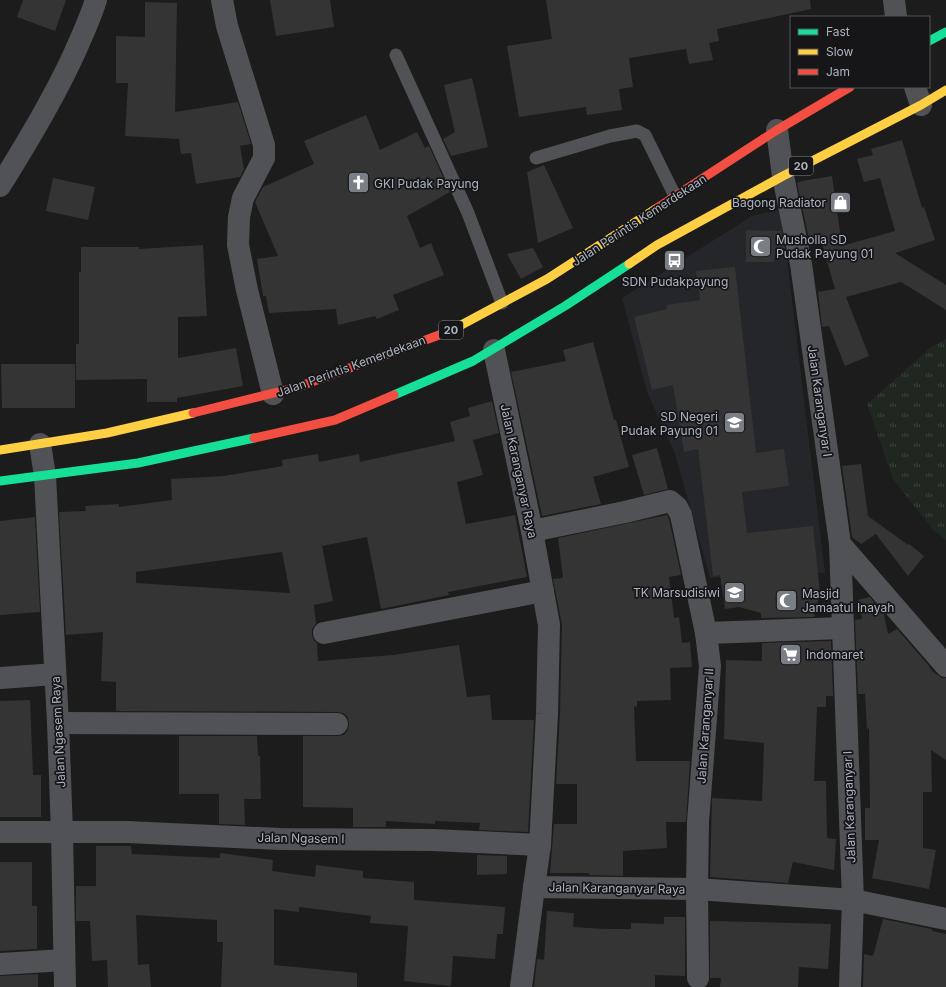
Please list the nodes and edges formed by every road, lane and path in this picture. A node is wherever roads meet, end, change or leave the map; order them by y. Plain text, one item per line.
1 (96, 0) edge
2 (222, 0) edge
3 (894, 0) edge
4 (896, 16) edge
5 (946, 32) edge
6 (930, 40) edge
7 (396, 54) dead end
8 (848, 88) edge
9 (946, 90) edge
10 (918, 96) edge
11 (777, 130) junction
12 (536, 158) dead end
13 (783, 176) junction
14 (0, 186) edge
15 (675, 196) junction
16 (502, 303) junction
17 (494, 350) junction
18 (273, 394) junction
19 (40, 444) junction
20 (0, 450) edge
21 (45, 476) junction
22 (0, 481) edge
23 (532, 531) junction
24 (840, 544) junction
25 (543, 591) junction
26 (843, 628) junction
27 (324, 633) dead end
28 (706, 633) junction
29 (946, 666) edge
30 (55, 674) junction
31 (0, 678) edge
32 (58, 723) junction
33 (337, 724) dead end
34 (0, 832) edge
35 (62, 832) junction
36 (540, 845) junction
37 (534, 887) junction
38 (697, 890) junction
39 (853, 900) junction
40 (946, 919) edge
41 (64, 960) junction
42 (0, 964) edge
43 (698, 978) dead end
44 (65, 987) edge
45 (521, 987) edge
46 (850, 987) edge

1 - 14 street
2 - 18 street
3 - 4 street
5 - 6 highway
7 - 16 lane
8 - 11 highway, Jalan Perintis Kemerdekaan / 20
9 - 10 highway, 20
10 - 13 highway, 20
11 - 13 street
11 - 15 highway, Jalan Perintis Kemerdekaan / 20
12 - 15 lane
13 - 17 highway, 20
13 - 24 street, Jalan Karanganyar I
15 - 16 highway, Jalan Perintis Kemerdekaan / 20
16 - 18 highway, Jalan Perintis Kemerdekaan / 20
17 - 21 highway, 20
17 - 23 street, Jalan Karanganyar Raya
18 - 19 highway, Jalan Perintis Kemerdekaan / 20
19 - 20 highway, Jalan Perintis Kemerdekaan / 20
19 - 21 street
21 - 22 highway, 20
21 - 30 street, Jalan Ngasem Raya
23 - 25 street, Jalan Karanganyar Raya
23 - 28 street, Jalan Karanganyar II
24 - 26 street, Jalan Karanganyar I
24 - 29 street
25 - 27 street
25 - 36 street, Jalan Karanganyar Raya
26 - 28 street
26 - 39 street, Jalan Karanganyar I
28 - 38 street, Jalan Karanganyar II
30 - 31 street
30 - 32 street, Jalan Ngasem Raya
32 - 33 street
32 - 35 street, Jalan Ngasem Raya
34 - 35 street, Jalan Ngasem I
35 - 36 street, Jalan Ngasem I
35 - 41 street, Jalan Ngasem Raya
36 - 37 street, Jalan Karanganyar Raya
37 - 38 street, Jalan Karanganyar Raya
37 - 45 street
38 - 39 street, Jalan Karanganyar Raya
38 - 43 street, Jalan Karanganyar II
39 - 40 street, Jalan Karanganyar Raya
39 - 46 street, Jalan Karanganyar I
41 - 42 street
41 - 44 street, Jalan Ngasem Raya

